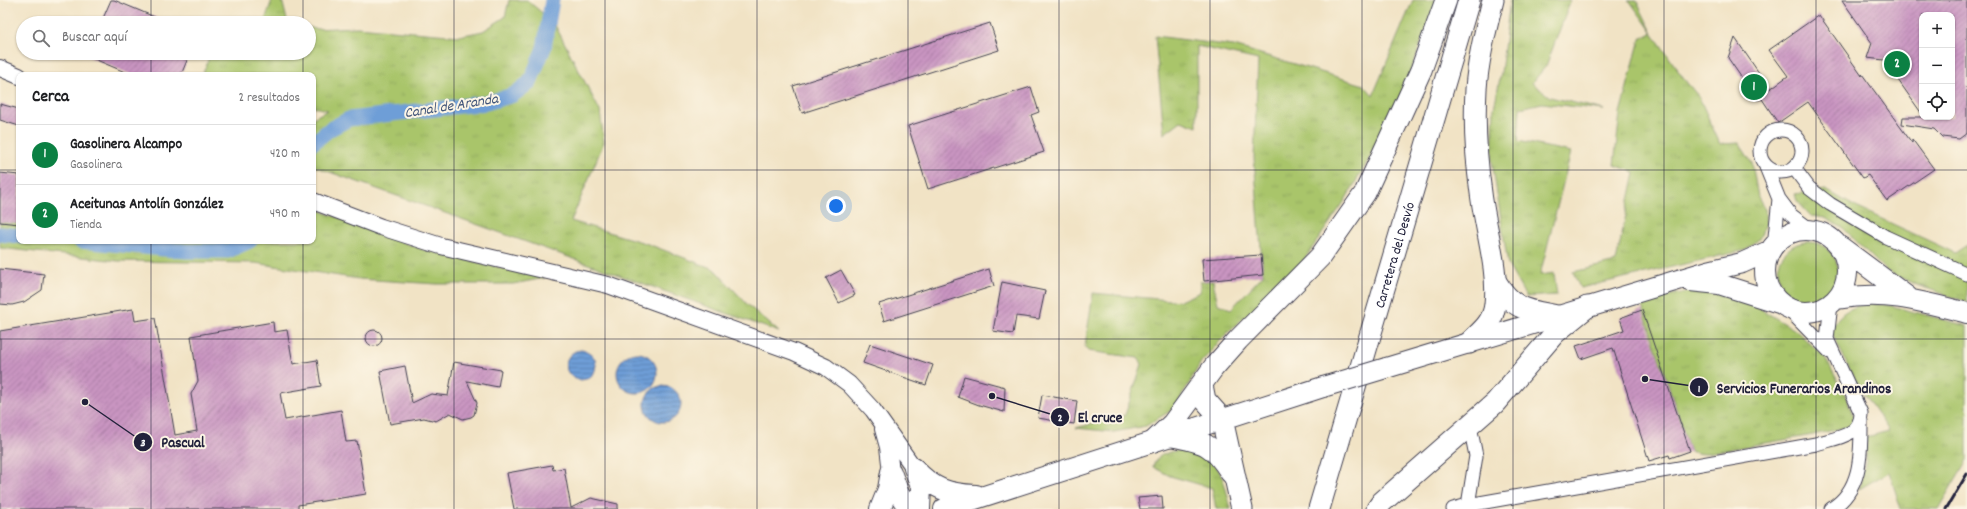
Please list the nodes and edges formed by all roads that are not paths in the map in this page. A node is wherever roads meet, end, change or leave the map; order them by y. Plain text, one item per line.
1 (1446, 0) edge
2 (1469, 0) edge
3 (1493, 0) edge
4 (0, 68) edge
5 (16, 75) edge
6 (1766, 167) junction
7 (1790, 170) junction
8 (1777, 194) junction
9 (316, 202) edge
10 (1811, 230) junction
11 (1840, 247) junction
12 (1772, 248) junction
13 (1967, 274) edge
14 (1496, 282) junction
15 (1672, 282) junction
16 (1908, 298) junction
17 (1834, 302) junction
18 (1782, 305) junction
19 (1587, 307) junction
20 (1967, 313) edge
21 (1558, 316) junction
22 (1469, 342) junction
23 (1832, 355) junction
24 (1202, 385) junction
25 (1222, 419) junction
26 (1861, 421) junction
27 (882, 424) junction
28 (1470, 426) junction
29 (1163, 439) junction
30 (914, 468) junction
31 (891, 472) junction
32 (1235, 478) junction
33 (986, 495) junction
34 (1468, 505) junction
35 (880, 509) edge
36 (909, 509) edge
37 (920, 509) edge
38 (944, 509) edge
39 (1242, 509) edge
40 (1319, 509) edge
41 (1377, 509) edge
42 (1453, 509) edge
43 (1831, 509) edge

1 - 24 highway
2 - 40 highway, Carretera del Desvío
3 - 14 highway
4 - 5 street
6 - 7 street
6 - 7 street
6 - 8 street
7 - 8 street
7 - 13 street
8 - 10 street
8 - 12 street
9 - 27 street
10 - 11 main road
10 - 12 main road
11 - 16 main road
11 - 17 main road
12 - 15 main road
12 - 18 main road
14 - 21 highway
14 - 22 highway
15 - 18 main road
15 - 19 main road
16 - 17 main road
16 - 20 main road
17 - 18 main road
17 - 23 street
18 - 23 street
19 - 21 main road
19 - 28 highway
21 - 22 main road
22 - 25 main road, bridge
23 - 26 street
24 - 25 highway
24 - 29 highway
25 - 29 main road
25 - 32 highway
26 - 34 street
26 - 43 street
27 - 30 street
27 - 31 street
28 - 34 street
28 - 41 highway
29 - 32 highway
29 - 33 main road
30 - 33 main road
30 - 37 main road
31 - 35 main road
31 - 36 main road
32 - 39 highway
33 - 38 main road
34 - 42 street

